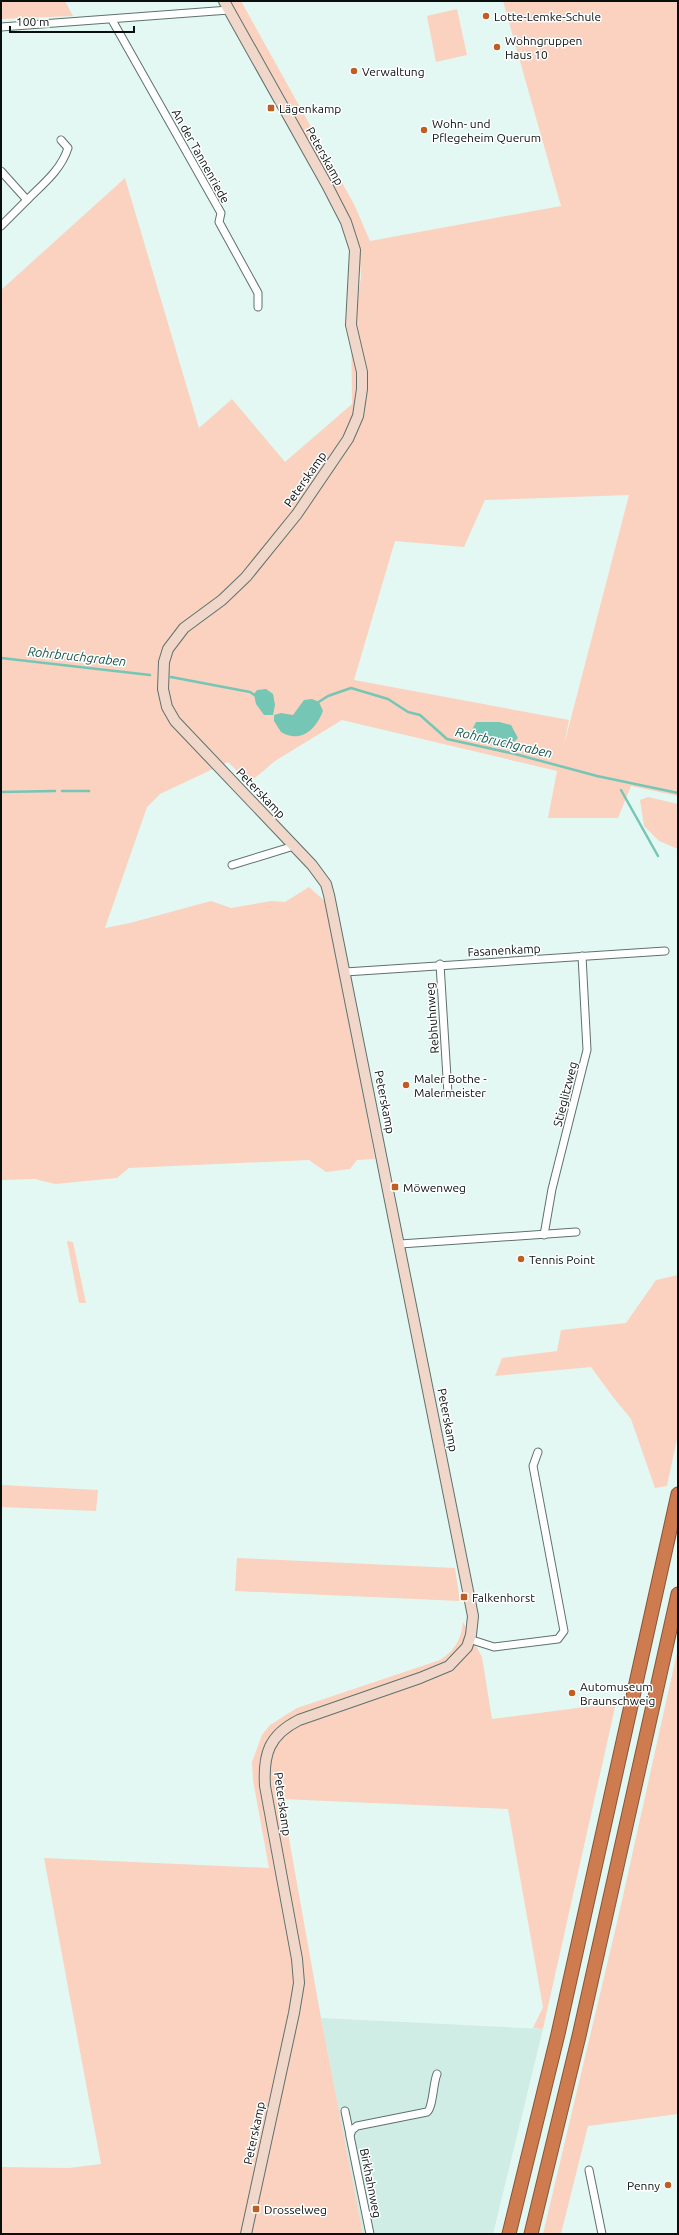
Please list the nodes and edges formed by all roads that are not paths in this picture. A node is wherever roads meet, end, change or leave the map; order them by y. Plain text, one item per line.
1 (224, 1) edge
2 (229, 10) junction
3 (112, 20) junction
4 (1, 27) edge
5 (61, 140) dead end
6 (1, 171) edge
7 (27, 200) junction
8 (1, 226) edge
9 (258, 307) dead end
10 (294, 846) junction
11 (232, 865) dead end
12 (665, 951) dead end
13 (582, 956) junction
14 (440, 964) junction
15 (346, 972) junction
16 (448, 1094) dead end
17 (576, 1232) dead end
18 (544, 1235) junction
19 (400, 1244) junction
20 (538, 1452) dead end
21 (678, 1494) edge
22 (678, 1594) edge
23 (469, 1640) junction
24 (437, 2074) dead end
25 (345, 2111) dead end
26 (350, 2136) junction
27 (589, 2170) dead end
28 (246, 2234) edge
29 (370, 2234) edge
30 (509, 2234) edge
31 (531, 2234) edge
32 (602, 2234) edge

1 - 2 street, Peterskamp
2 - 3 street
2 - 10 street, Peterskamp
3 - 4 street
3 - 9 street, An der Tannenriede
5 - 7 street
6 - 7 street
7 - 8 street
10 - 11 street
10 - 15 street, Peterskamp
12 - 13 street, Fasanenkamp
13 - 14 street, Fasanenkamp
13 - 18 street, Stieglitzweg
14 - 15 street, Fasanenkamp
14 - 16 street, Rebhuhnweg
15 - 19 street, Peterskamp
17 - 18 street
18 - 19 street
19 - 23 street, Peterskamp
20 - 23 street
21 - 30 highway
22 - 31 highway
23 - 28 street, Peterskamp
24 - 26 street, Birkhahnweg
25 - 26 street, Birkhahnweg
26 - 29 street, Birkhahnweg
27 - 32 street

